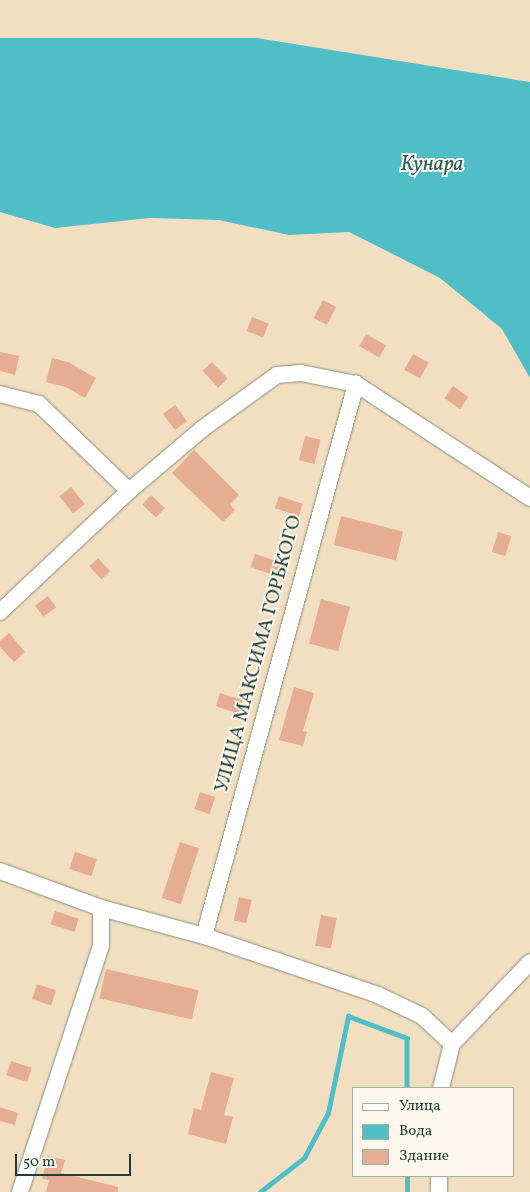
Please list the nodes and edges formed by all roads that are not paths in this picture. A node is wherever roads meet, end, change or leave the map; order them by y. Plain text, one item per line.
1 (356, 384) junction
2 (0, 394) edge
3 (129, 491) junction
4 (530, 498) edge
5 (0, 612) edge
6 (0, 870) edge
7 (101, 908) junction
8 (204, 936) junction
9 (530, 962) edge
10 (452, 1044) junction
11 (442, 1087) edge
12 (440, 1177) edge
13 (20, 1192) edge
14 (439, 1192) edge

1 - 3 street
1 - 4 street
1 - 8 street, УЛИЦА МАКСИМА ГОРЬКОГО
2 - 3 street
3 - 5 street
6 - 7 street
7 - 8 street
7 - 13 street
8 - 10 street
9 - 10 street
10 - 11 street
12 - 14 street

